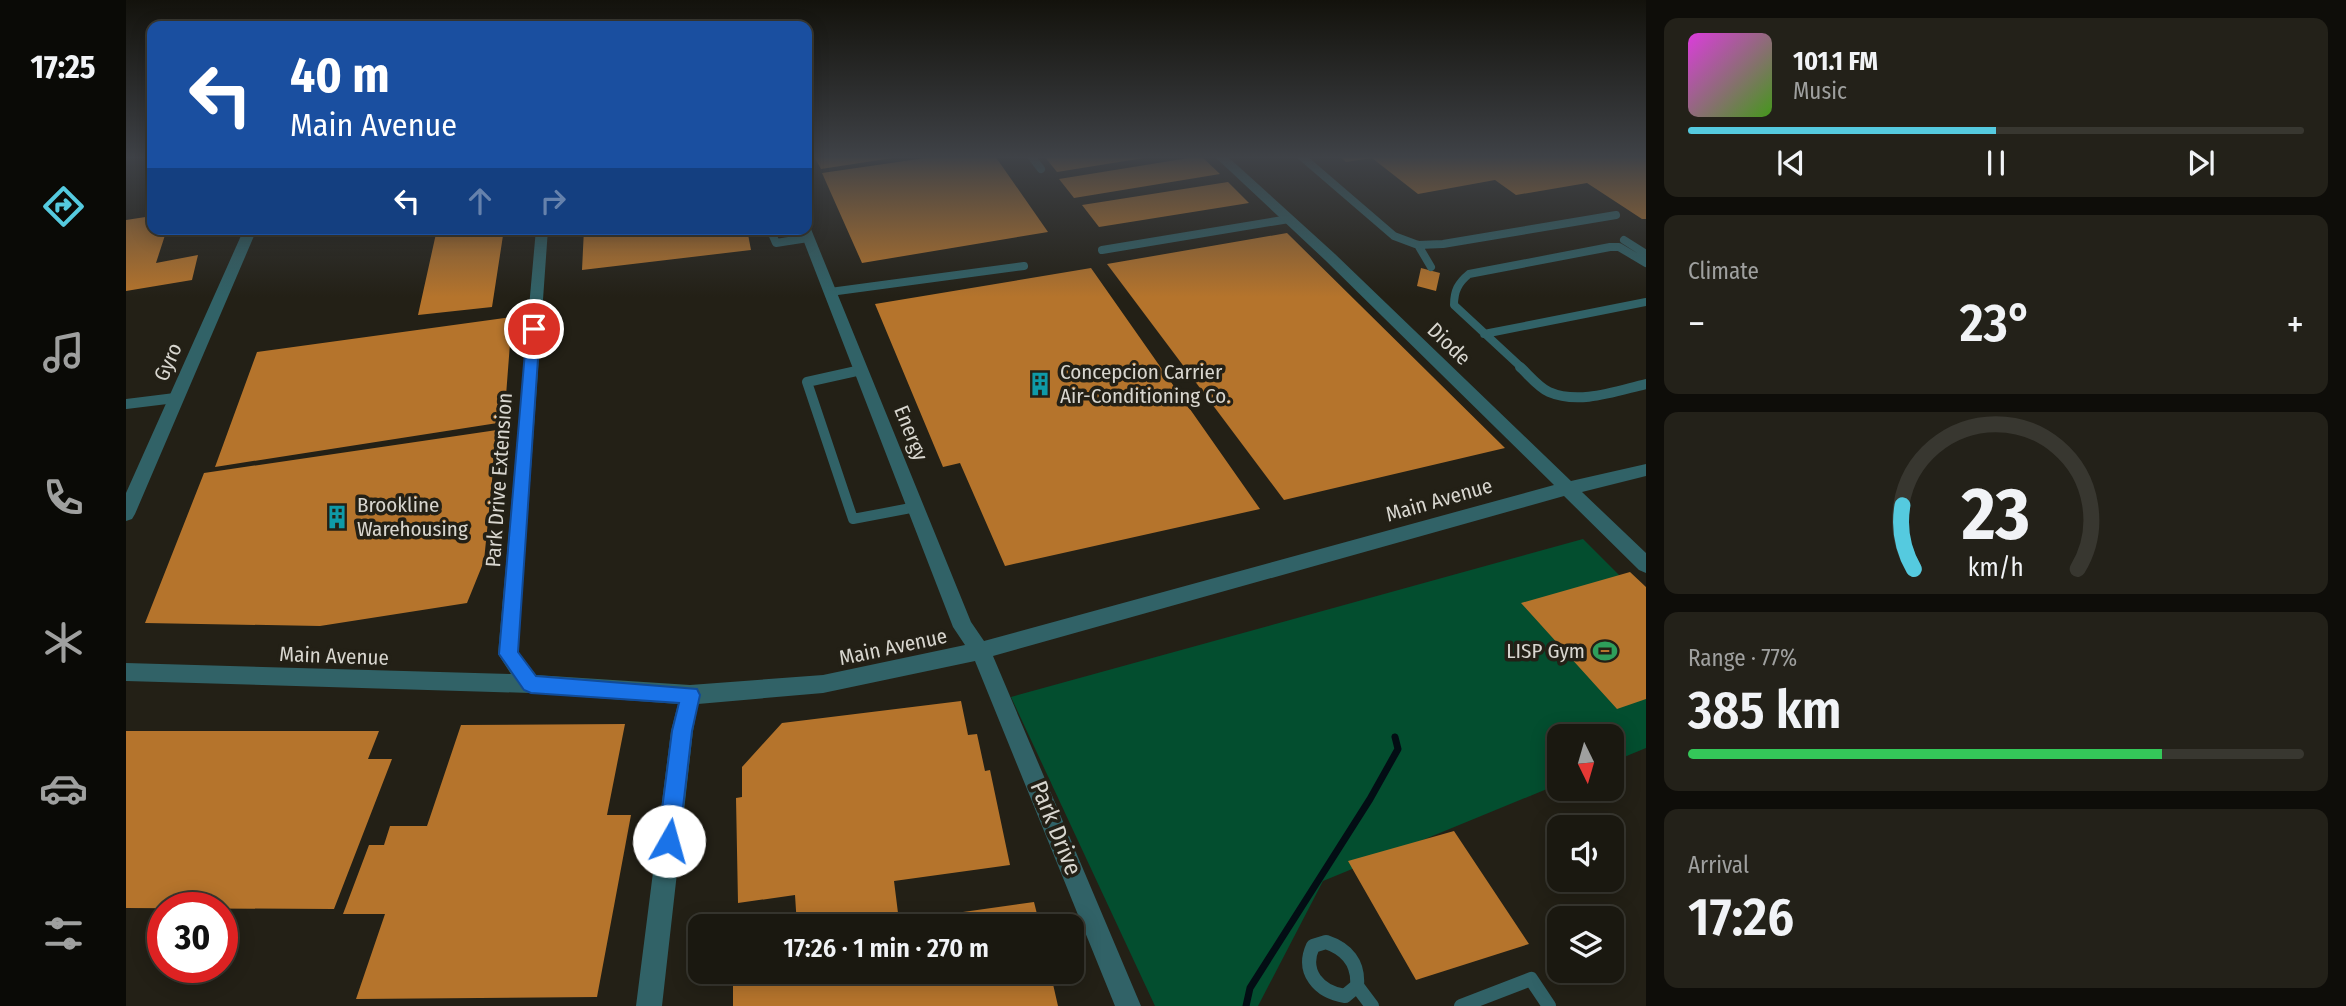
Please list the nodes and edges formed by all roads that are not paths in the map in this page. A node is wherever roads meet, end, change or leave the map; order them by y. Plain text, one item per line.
1 (1271, 203) edge
2 (1356, 203) edge
3 (1616, 215) dead end
4 (1289, 219) junction
5 (248, 235) edge
6 (541, 235) edge
7 (773, 235) edge
8 (800, 235) edge
9 (807, 235) edge
10 (1624, 240) dead end
11 (1418, 245) junction
12 (1101, 250) dead end
13 (1646, 254) edge
14 (1646, 263) edge
15 (1024, 266) dead end
16 (1431, 267) dead end
17 (830, 292) junction
18 (1646, 302) edge
19 (1484, 334) junction
20 (861, 370) junction
21 (1646, 384) edge
22 (175, 398) junction
23 (126, 404) edge
24 (1646, 470) edge
25 (1567, 489) junction
26 (916, 507) junction
27 (126, 514) edge
28 (1646, 565) edge
29 (980, 651) junction
30 (126, 672) edge
31 (531, 684) junction
32 (690, 695) junction
33 (1357, 986) dead end
34 (649, 1006) edge
35 (1128, 1006) edge
36 (1372, 1006) edge
37 (1461, 1006) edge
38 (1549, 1006) edge

1 - 4 street, Diode
2 - 11 lane
3 - 11 lane
4 - 12 lane
4 - 25 street, Diode
5 - 22 street, Gyro
6 - 31 street, Park Drive Extension
7 - 8 lane
9 - 17 street, Energy
10 - 13 lane
11 - 16 lane
14 - 19 lane
15 - 17 lane
17 - 20 street, Energy
18 - 19 lane
19 - 21 lane
20 - 26 street, Energy
20 - 26 lane
22 - 23 lane
22 - 27 street, Gyro
24 - 25 street, Main Avenue
25 - 28 street, Diode
25 - 29 street, Main Avenue
26 - 29 street, Energy
29 - 32 street, Main Avenue
29 - 35 street, Park Drive
30 - 31 street, Main Avenue
31 - 32 street, Main Avenue
32 - 34 street
33 - 36 lane
37 - 38 lane

